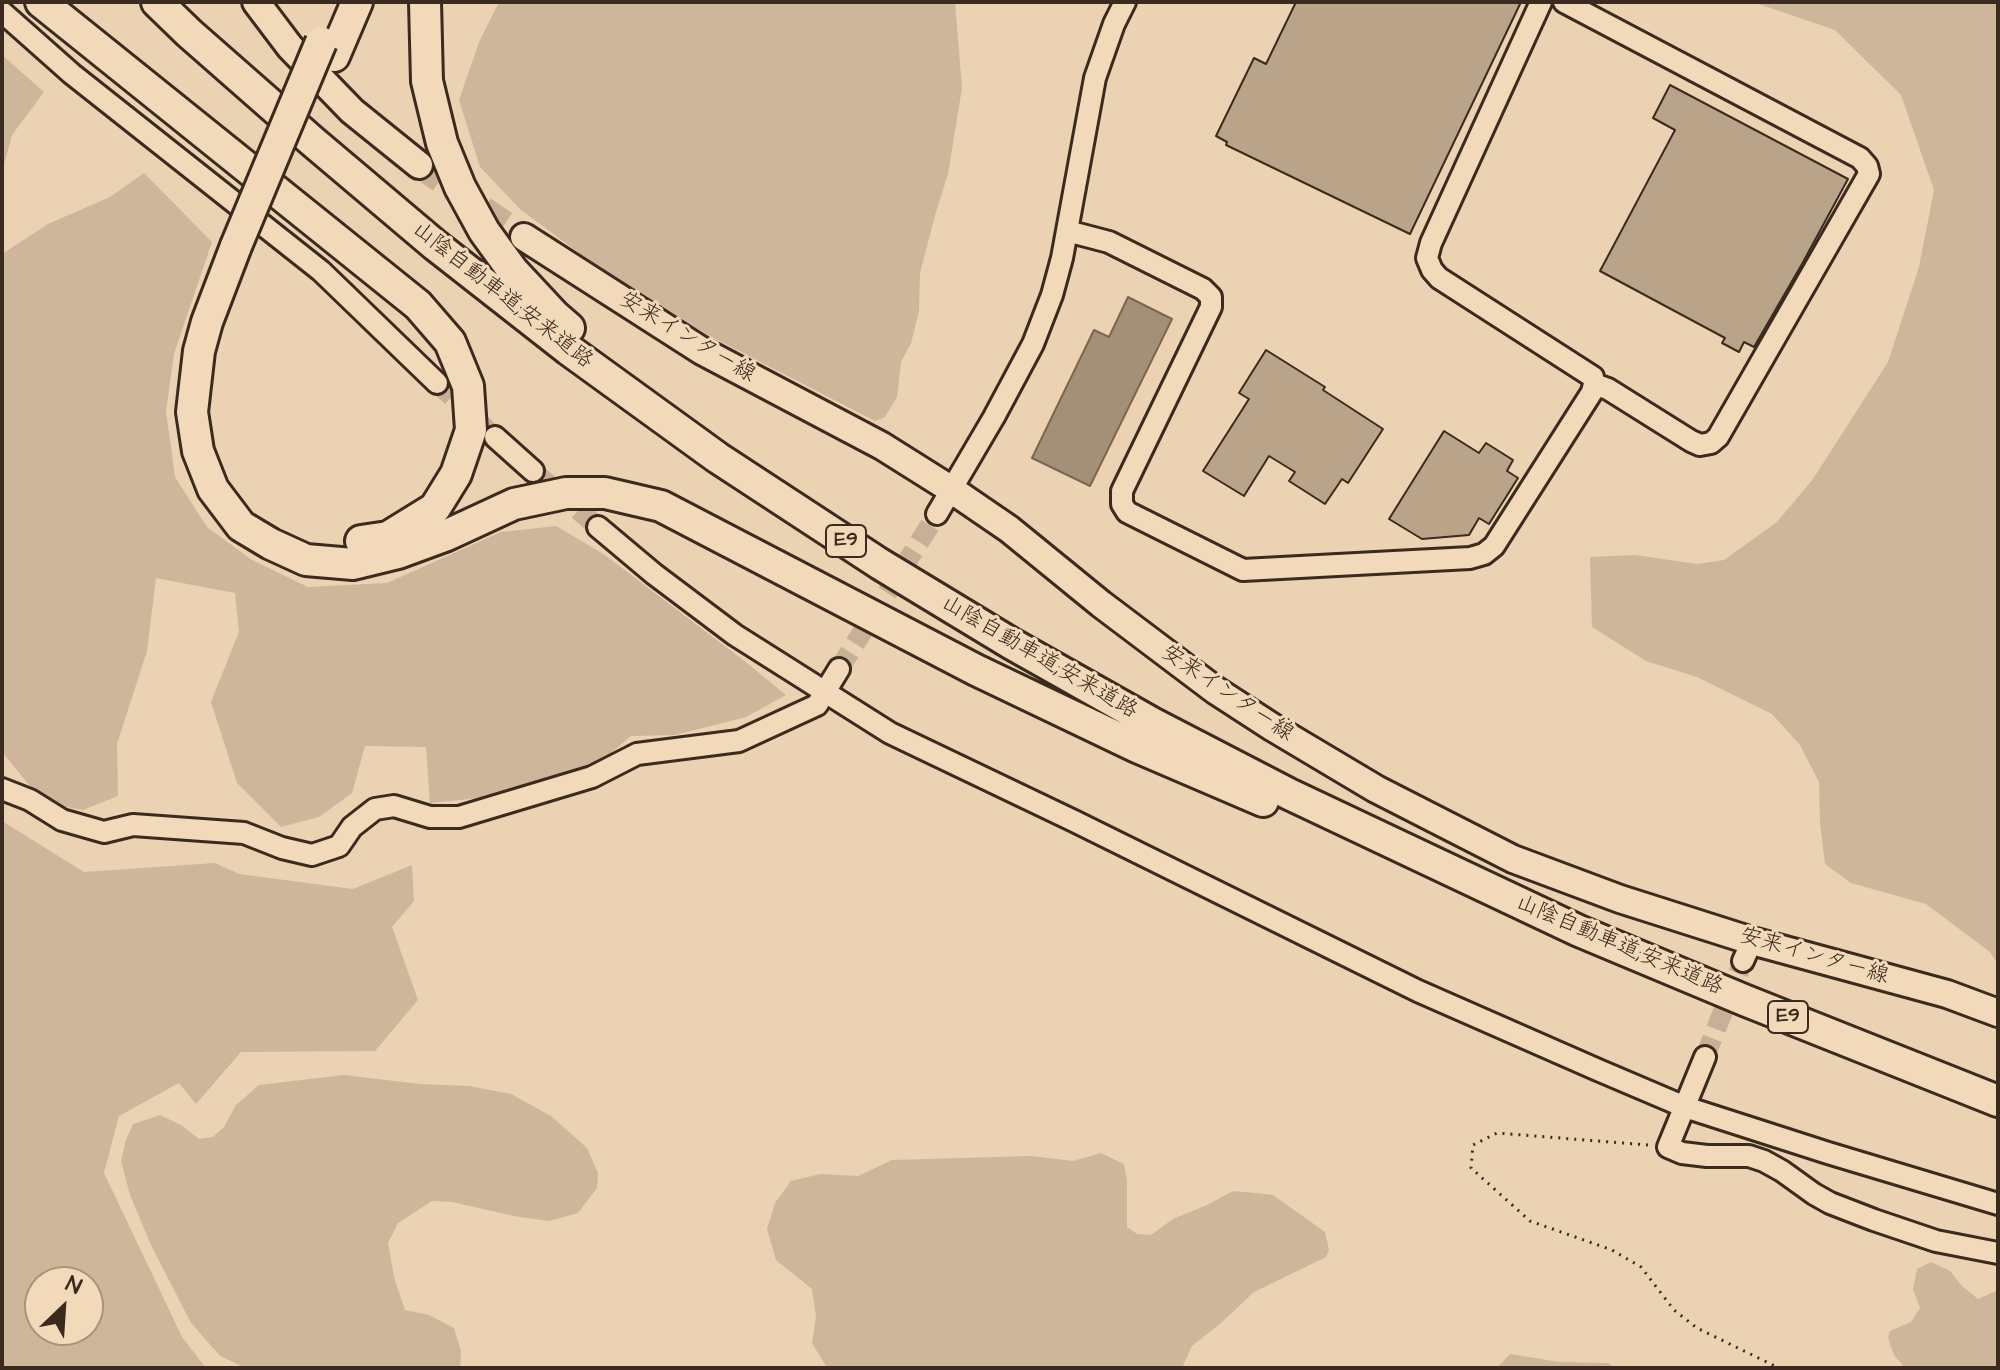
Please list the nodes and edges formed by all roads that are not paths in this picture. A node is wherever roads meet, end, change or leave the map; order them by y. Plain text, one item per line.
1 (41, 2) edge
2 (147, 2) edge
3 (157, 2) edge
4 (256, 2) edge
5 (338, 2) edge
6 (357, 2) edge
7 (425, 2) edge
8 (1125, 2) edge
9 (1541, 2) edge
10 (1564, 2) edge
11 (2, 12) edge
12 (189, 33) junction
13 (328, 49) junction
14 (419, 165) tunnel mouth
15 (1067, 231) junction
16 (524, 237) tunnel mouth
17 (243, 252) junction
18 (437, 383) tunnel mouth
19 (1594, 384) junction
20 (620, 388) junction
21 (495, 437) tunnel mouth
22 (533, 471) tunnel mouth
23 (952, 490) junction
24 (937, 514) tunnel mouth
25 (598, 527) tunnel mouth
26 (839, 669) tunnel mouth
27 (826, 692) junction
28 (2, 789) edge
29 (1579, 931) junction
30 (1998, 1013) edge
31 (1705, 1057) tunnel mouth
32 (1998, 1101) edge
33 (1685, 1107) junction
34 (1998, 1204) edge
35 (1998, 1253) edge

1 - 17 highway
2 - 12 highway, 山陰自動車道;安来道路 / E9
3 - 12 highway, 山陰自動車道;安来道路 / E9
4 - 14 main road
5 - 13 highway
6 - 13 highway
7 - 20 highway
8 - 15 street
9 - 19 street
10 - 19 street
11 - 18 street
12 - 20 highway, 山陰自動車道;安来道路 / E9
13 - 17 highway
15 - 19 street
15 - 23 street
16 - 23 main road, 安来インター線
17 - 29 highway
20 - 29 highway, 山陰自動車道;安来道路 / E9
21 - 22 street
23 - 24 street
23 - 30 main road, 安来インター線
25 - 27 street
26 - 27 street
27 - 28 street
27 - 33 street
29 - 32 highway, 山陰自動車道;安来道路 / E9
31 - 33 street
33 - 34 street
33 - 35 street

